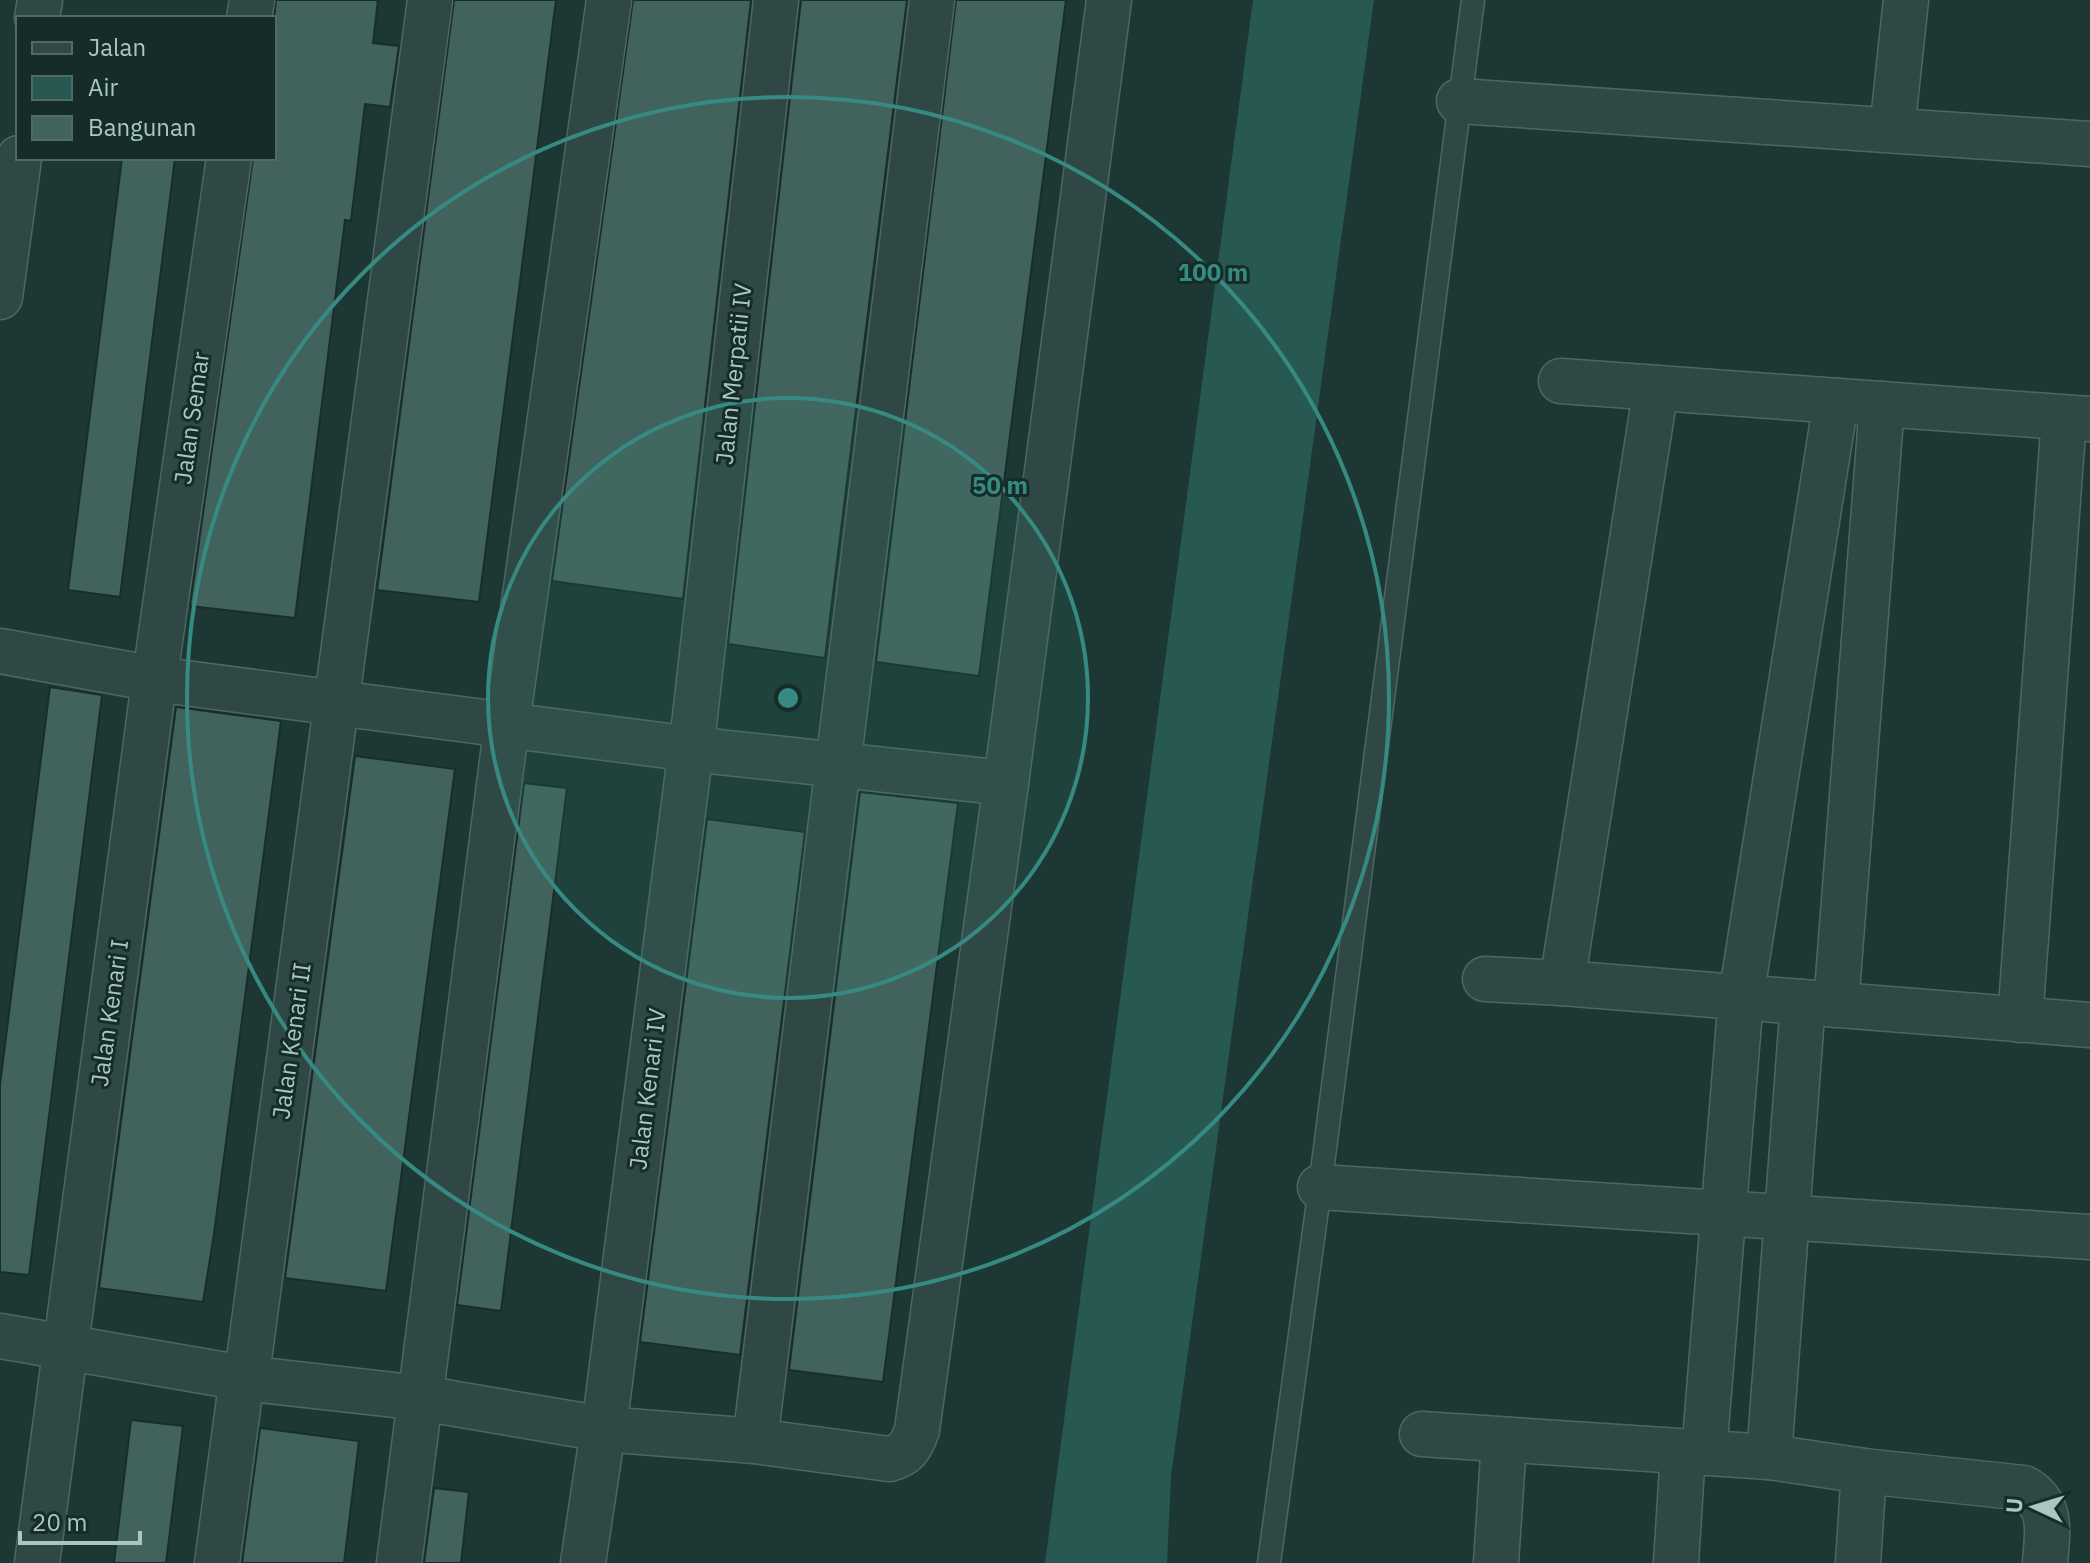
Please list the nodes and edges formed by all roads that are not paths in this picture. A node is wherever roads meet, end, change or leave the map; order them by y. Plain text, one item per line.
1 (430, 0) edge
2 (609, 0) edge
3 (776, 0) edge
4 (932, 0) edge
5 (1109, 0) edge
6 (1473, 0) edge
7 (1906, 0) edge
8 (1459, 101) junction
9 (1892, 130) junction
10 (2090, 144) edge
11 (19, 160) edge
12 (229, 160) edge
13 (0, 297) edge
14 (1561, 381) dead end
15 (1656, 388) junction
16 (1836, 401) junction
17 (1882, 404) junction
18 (2077, 418) edge
19 (0, 651) edge
20 (155, 679) junction
21 (337, 703) junction
22 (507, 723) junction
23 (691, 749) junction
24 (839, 764) junction
25 (1006, 783) junction
26 (1485, 979) dead end
27 (1562, 983) junction
28 (1741, 997) junction
29 (1820, 1004) junction
30 (2020, 1020) junction
31 (2090, 1025) edge
32 (1320, 1187) junction
33 (1723, 1213) junction
34 (1787, 1218) junction
35 (2090, 1237) edge
36 (0, 1336) edge
37 (66, 1347) junction
38 (243, 1378) junction
39 (421, 1398) junction
40 (603, 1429) junction
41 (1422, 1434) dead end
42 (755, 1441) junction
43 (1504, 1441) junction
44 (1693, 1452) junction
45 (1769, 1457) junction
46 (1864, 1471) junction
47 (37, 1563) edge
48 (217, 1563) edge
49 (399, 1563) edge
50 (583, 1563) edge
51 (1269, 1563) edge
52 (1496, 1563) edge
53 (1676, 1563) edge
54 (1858, 1563) edge
55 (2045, 1563) edge

1 - 21 street, Jalan Kenari II
2 - 22 street
3 - 23 street, Jalan Merpatii IV
4 - 24 street
5 - 25 street
6 - 8 lane
7 - 9 street
8 - 9 street
8 - 32 lane
9 - 10 street
11 - 13 street
12 - 20 street, Jalan Semar
14 - 15 street
15 - 16 street
15 - 27 street
16 - 17 street
16 - 28 street
17 - 18 street
17 - 29 street
18 - 30 street
19 - 20 street
20 - 21 street
20 - 37 street, Jalan Kenari I
21 - 22 street
21 - 38 street, Jalan Kenari II
22 - 23 street
22 - 39 street
23 - 24 street
23 - 40 street, Jalan Kenari IV
24 - 25 street
24 - 42 street
25 - 42 street
26 - 27 street
27 - 28 street
28 - 29 street
28 - 33 street
29 - 30 street
29 - 34 street
30 - 31 street
32 - 33 street
32 - 51 lane
33 - 34 street
33 - 44 street
34 - 35 street
34 - 45 street
36 - 37 street
37 - 38 street
37 - 47 street
38 - 39 street
38 - 48 street, Jalan Kenari II
39 - 40 street
39 - 49 street
40 - 42 street
40 - 50 street, Jalan Kenari IV
41 - 43 street
43 - 44 street
43 - 52 street
44 - 45 street
44 - 53 street
45 - 46 street
46 - 54 street
46 - 55 street

